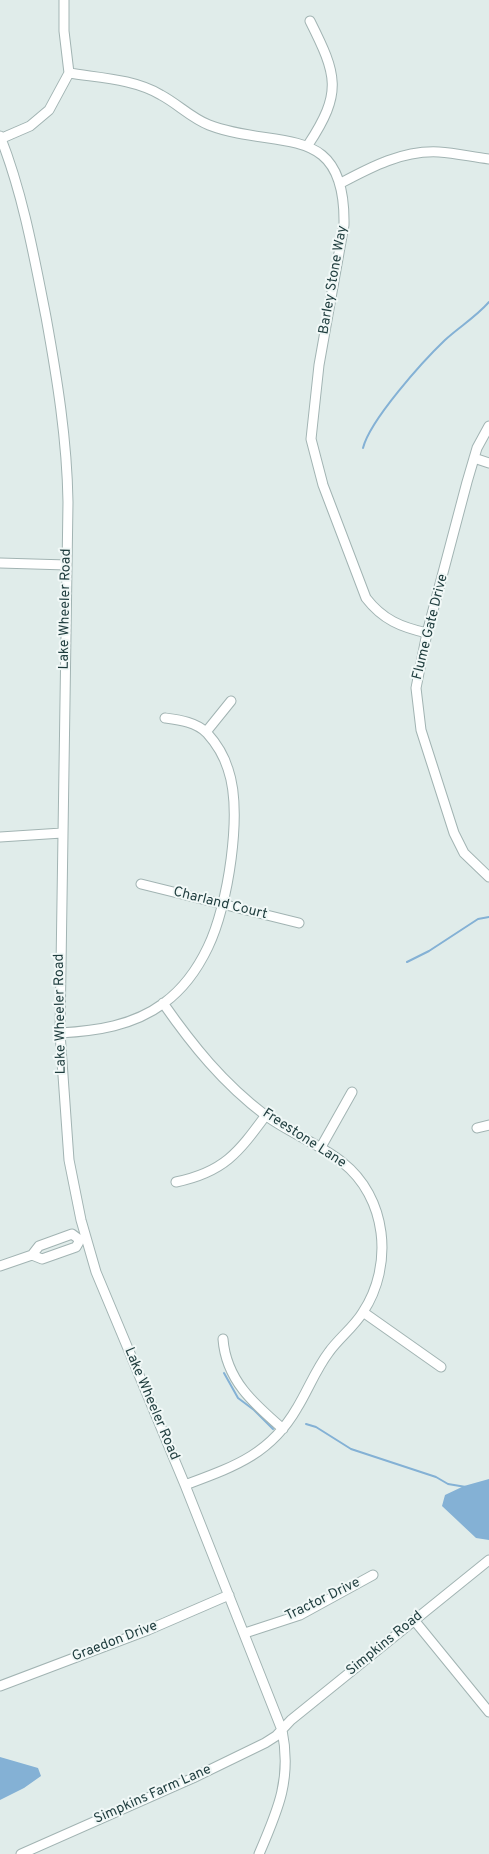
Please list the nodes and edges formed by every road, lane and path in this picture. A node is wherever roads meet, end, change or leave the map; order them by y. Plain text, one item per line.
1 (64, 0) edge
2 (310, 21) dead end
3 (69, 73) junction
4 (0, 138) edge
5 (308, 145) junction
6 (489, 159) edge
7 (341, 183) junction
8 (489, 426) edge
9 (474, 458) junction
10 (489, 462) edge
11 (0, 563) edge
12 (67, 565) junction
13 (427, 633) junction
14 (231, 701) dead end
15 (165, 718) dead end
16 (206, 732) junction
17 (62, 833) junction
18 (0, 837) edge
19 (489, 877) edge
20 (141, 884) dead end
21 (223, 904) junction
22 (299, 923) dead end
23 (163, 1003) junction
24 (60, 1033) junction
25 (352, 1092) dead end
26 (266, 1116) junction
27 (489, 1125) edge
28 (477, 1128) dead end
29 (321, 1146) junction
30 (176, 1182) dead end
31 (83, 1239) junction
32 (32, 1255) junction
33 (0, 1266) edge
34 (363, 1312) junction
35 (224, 1339) dead end
36 (441, 1367) dead end
37 (284, 1429) junction
38 (185, 1485) junction
39 (489, 1560) edge
40 (373, 1575) dead end
41 (229, 1595) junction
42 (414, 1620) junction
43 (244, 1633) junction
44 (0, 1686) edge
45 (489, 1712) edge
46 (282, 1730) junction
47 (21, 1854) edge
48 (258, 1854) edge

1 - 3 street
2 - 5 street
3 - 4 street
3 - 5 street
4 - 12 street, Lake Wheeler Road
5 - 7 street, Barley Stone Way
6 - 7 street
7 - 13 street, Barley Stone Way
8 - 9 street, Flume Gate Drive
9 - 10 street
9 - 13 street, Flume Gate Drive
11 - 12 street
12 - 17 street, Lake Wheeler Road
13 - 19 street, Flume Gate Drive
14 - 16 street
15 - 16 street
16 - 21 street
17 - 18 street
17 - 24 street, Lake Wheeler Road
20 - 21 street, Charland Court
21 - 22 street, Charland Court
21 - 23 street
23 - 24 street
23 - 26 street, Freestone Lane
24 - 31 street, Lake Wheeler Road
25 - 29 street
26 - 29 street, Freestone Lane
26 - 30 street
27 - 28 street
29 - 34 street, Freestone Lane
31 - 32 street
31 - 32 street
31 - 38 street, Lake Wheeler Road
32 - 33 street
34 - 36 street
34 - 37 street, Freestone Lane
35 - 37 street
37 - 38 street, Freestone Lane
38 - 41 street, Lake Wheeler Road
39 - 42 street, Simpkins Road
40 - 43 street, Tractor Drive
41 - 43 street, Lake Wheeler Road
41 - 44 street, Graedon Drive
42 - 45 street
42 - 46 street, Simpkins Road
43 - 46 street, Lake Wheeler Road
46 - 47 street, Simpkins Farm Lane
46 - 48 street, Lake Wheeler Road

